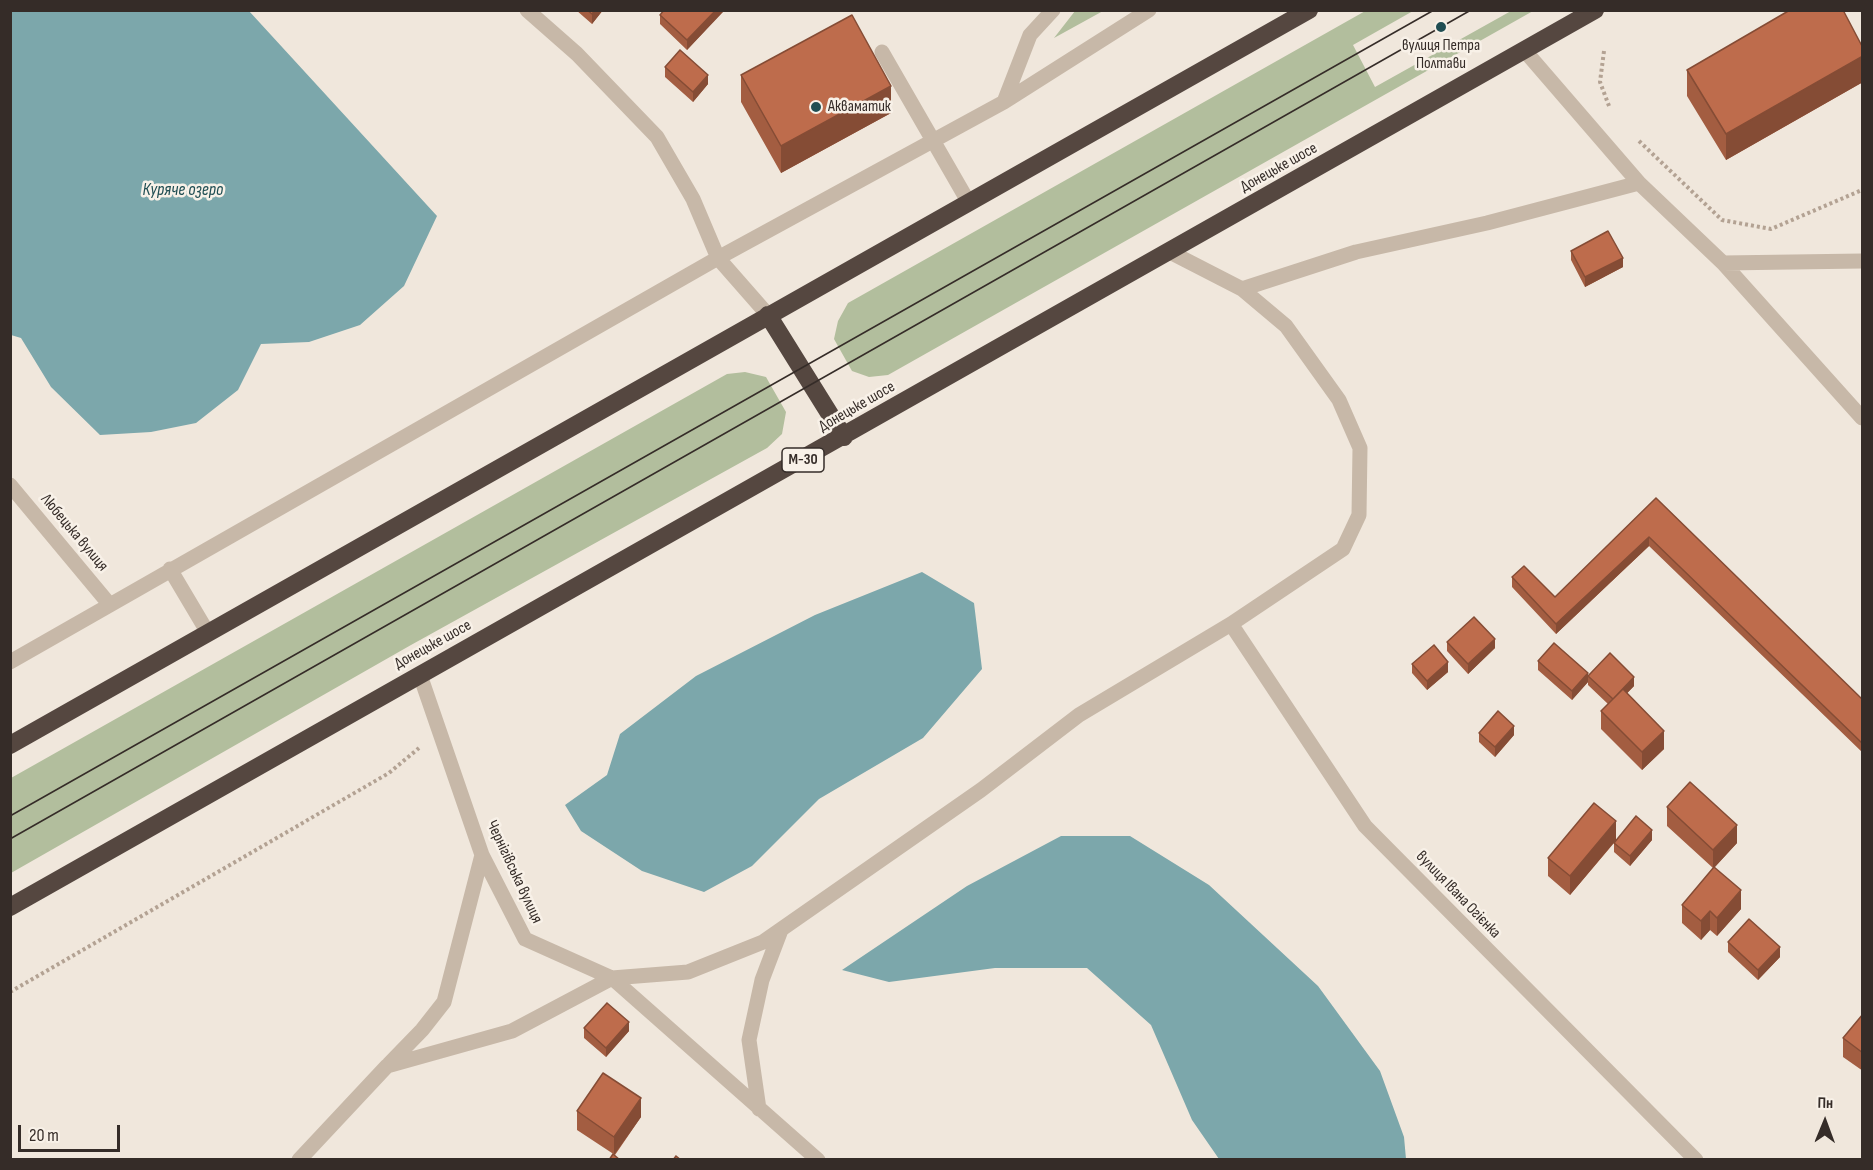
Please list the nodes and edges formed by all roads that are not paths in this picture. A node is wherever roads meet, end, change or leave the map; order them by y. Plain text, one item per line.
1 (527, 10) edge
2 (1053, 10) edge
3 (1149, 10) edge
4 (1310, 10) edge
5 (1595, 10) edge
6 (1525, 51) junction
7 (882, 52) dead end
8 (1004, 102) junction
9 (933, 141) junction
10 (1639, 183) junction
11 (969, 203) junction
12 (1170, 252) junction
13 (718, 258) junction
14 (1863, 261) edge
15 (1724, 262) junction
16 (1242, 289) junction
17 (768, 315) junction
18 (1863, 418) edge
19 (844, 437) junction
20 (10, 485) edge
21 (171, 569) junction
22 (110, 604) junction
23 (1231, 624) junction
24 (208, 633) junction
25 (10, 662) edge
26 (420, 675) junction
27 (10, 745) edge
28 (482, 855) junction
29 (10, 907) edge
30 (781, 930) junction
31 (612, 978) junction
32 (387, 1066) junction
33 (759, 1109) junction
34 (299, 1160) edge
35 (818, 1160) edge
36 (1696, 1160) edge

1 - 13 street
2 - 8 street
3 - 8 street
4 - 11 highway
5 - 6 highway, Донецьке шосе / М-30
6 - 10 street
6 - 12 highway, Донецьке шосе / М-30
7 - 9 street
8 - 9 street
9 - 11 street
9 - 13 street
10 - 15 street
10 - 16 street
11 - 17 highway
12 - 16 street
12 - 19 highway, Донецьке шосе / М-30
13 - 17 street
13 - 21 street
14 - 15 street
15 - 18 street
16 - 23 street
17 - 19 highway
17 - 24 highway
19 - 26 highway, Донецьке шосе / М-30
20 - 22 street, Любецька вулиця
21 - 22 street
21 - 24 street
22 - 25 street
23 - 30 street
23 - 36 street, вулиця Івана Огієнка
24 - 27 highway
26 - 28 street, Чернігівська вулиця
26 - 29 highway, Донецьке шосе / М-30
28 - 31 street, Чернігівська вулиця
28 - 32 street
30 - 31 street
30 - 33 street
31 - 32 street
31 - 33 street, Чернігівська вулиця
32 - 34 street
33 - 35 street, Чернігівська вулиця

